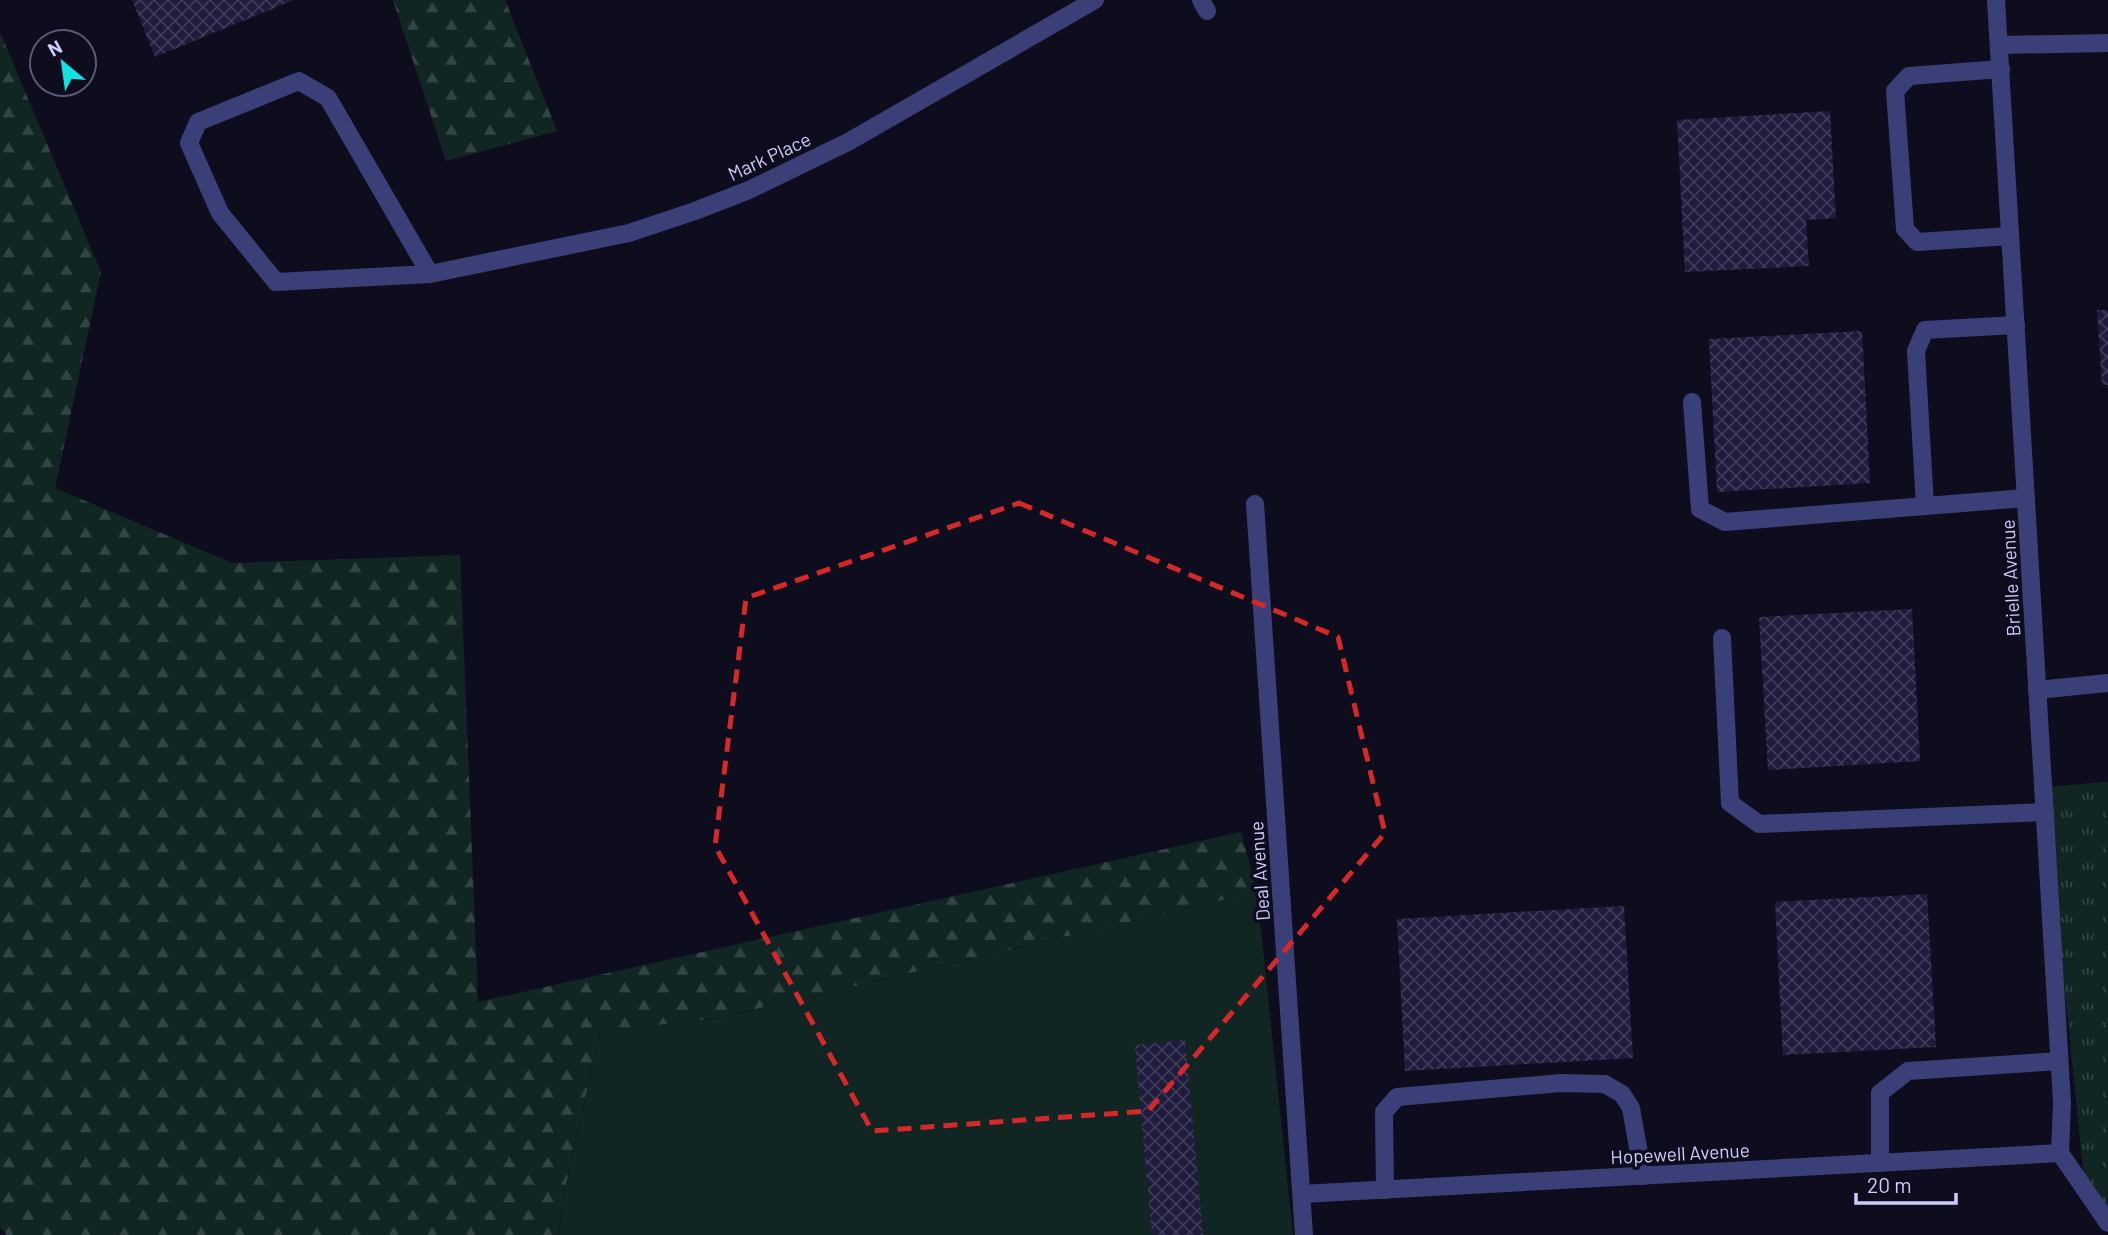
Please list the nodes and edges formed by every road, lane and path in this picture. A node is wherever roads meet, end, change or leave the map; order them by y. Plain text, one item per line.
1 (1095, 0) edge
2 (1996, 0) edge
3 (1074, 5) edge
4 (2108, 43) edge
5 (1999, 45) junction
6 (2001, 69) junction
7 (2010, 236) junction
8 (430, 274) junction
9 (2016, 325) junction
10 (1692, 402) dead end
11 (2026, 498) junction
12 (1255, 505) dead end
13 (1925, 506) junction
14 (1722, 638) dead end
15 (2108, 683) edge
16 (2037, 690) junction
17 (2045, 812) junction
18 (2059, 1061) junction
19 (2060, 1153) junction
20 (1880, 1163) junction
21 (1643, 1176) junction
22 (1385, 1190) junction
23 (1302, 1195) junction
24 (2108, 1223) edge
25 (1304, 1235) edge

1 - 3 street, Mark Place
2 - 5 street, Brielle Avenue
3 - 8 street, Mark Place
4 - 5 street
5 - 6 street, Brielle Avenue
6 - 7 street, Brielle Avenue
6 - 7 street
7 - 9 street, Brielle Avenue
8 - 8 street, Mark Place
9 - 11 street, Brielle Avenue
9 - 13 street
10 - 13 street
11 - 13 street
11 - 16 street, Brielle Avenue
12 - 23 street, Deal Avenue
14 - 17 street
15 - 16 street
16 - 17 street, Brielle Avenue
17 - 18 street, Brielle Avenue
18 - 19 street, Brielle Avenue
18 - 20 street
19 - 20 street, Hopewell Avenue
19 - 24 street
20 - 21 street, Hopewell Avenue
21 - 22 street, Hopewell Avenue
21 - 22 street
22 - 23 street, Hopewell Avenue
23 - 25 street, Deal Avenue

